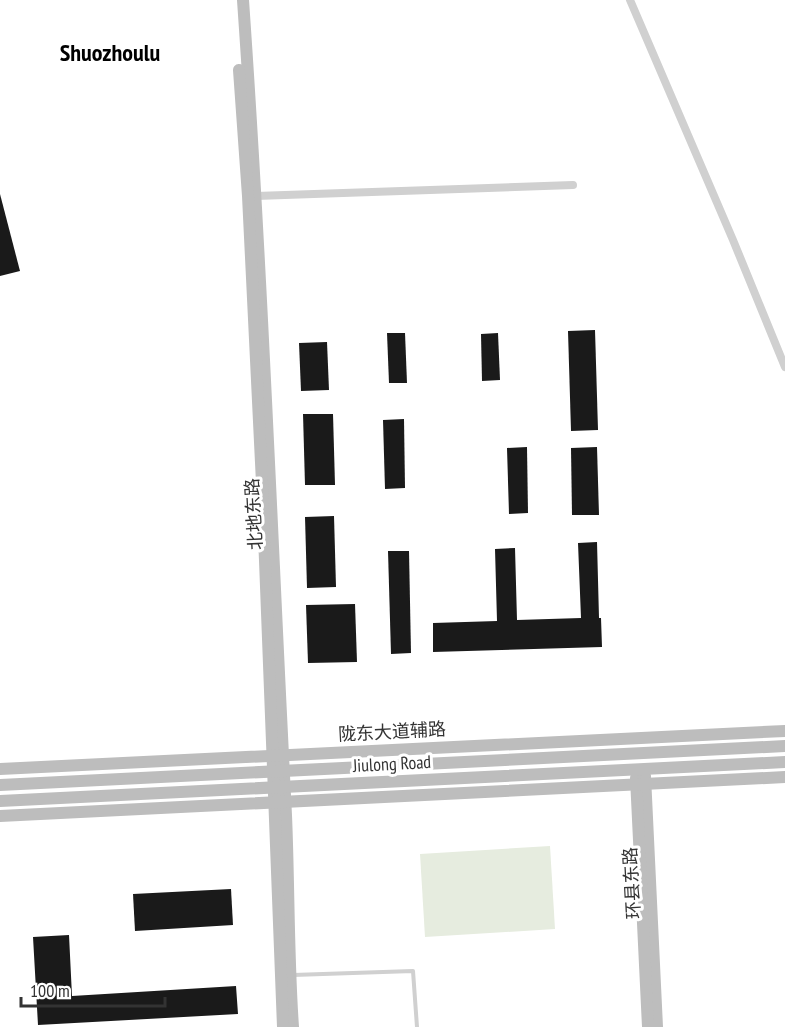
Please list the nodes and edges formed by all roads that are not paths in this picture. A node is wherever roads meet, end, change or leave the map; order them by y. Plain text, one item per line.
1 (235, 0) edge
2 (243, 0) edge
3 (630, 0) edge
4 (573, 185) dead end
5 (256, 196) junction
6 (785, 367) edge
7 (785, 731) edge
8 (639, 738) junction
9 (785, 746) edge
10 (639, 753) junction
11 (278, 756) junction
12 (785, 762) edge
13 (640, 769) junction
14 (0, 770) edge
15 (279, 771) junction
16 (785, 777) edge
17 (641, 784) junction
18 (0, 785) edge
19 (279, 787) junction
20 (0, 801) edge
21 (280, 802) junction
22 (0, 816) edge
23 (289, 975) junction
24 (283, 1027) edge
25 (293, 1027) edge
26 (417, 1027) edge
27 (648, 1027) edge
28 (657, 1027) edge

1 - 11 street, 北地东路
2 - 5 street, 北地东路
3 - 6 street
4 - 5 street
5 - 11 street, 北地东路
7 - 8 street, 陇东大道辅路
8 - 10 street, 环县东路
8 - 11 street, 陇东大道辅路
9 - 10 street, Jiulong Road
10 - 13 street, 环县东路
10 - 15 street, Jiulong Road
11 - 14 street, 陇东大道辅路
11 - 15 street, 北地东路
12 - 13 street, Jiulong Road
13 - 17 street, 环县东路
13 - 19 street, Jiulong Road
15 - 18 street, Jiulong Road
15 - 19 street, 北地东路
16 - 17 street
17 - 21 street
17 - 27 street, 环县东路
17 - 28 street, 环县东路
19 - 20 street, Jiulong Road
19 - 21 street, 北地东路
21 - 22 street
21 - 23 street, 北地东路
21 - 24 street, 北地东路
23 - 25 street, 北地东路
23 - 26 lane

